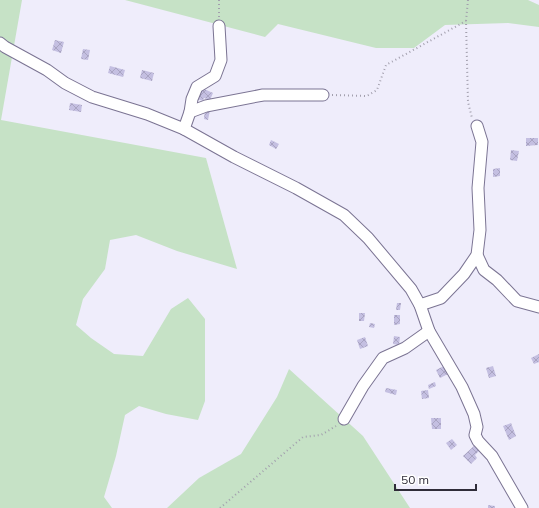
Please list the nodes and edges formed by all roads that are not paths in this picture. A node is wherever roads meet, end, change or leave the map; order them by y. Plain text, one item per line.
1 (219, 26) road end
2 (0, 42) edge
3 (323, 95) road end
4 (190, 112) junction
5 (477, 126) road end
6 (184, 129) junction
7 (477, 256) junction
8 (420, 305) junction
9 (539, 307) edge
10 (429, 331) junction
11 (344, 419) road end
12 (522, 508) edge

1 - 4 street
2 - 6 street
3 - 4 street
4 - 6 street
5 - 7 street
6 - 8 street
7 - 8 street
7 - 9 street
8 - 10 street
10 - 11 street
10 - 12 street

